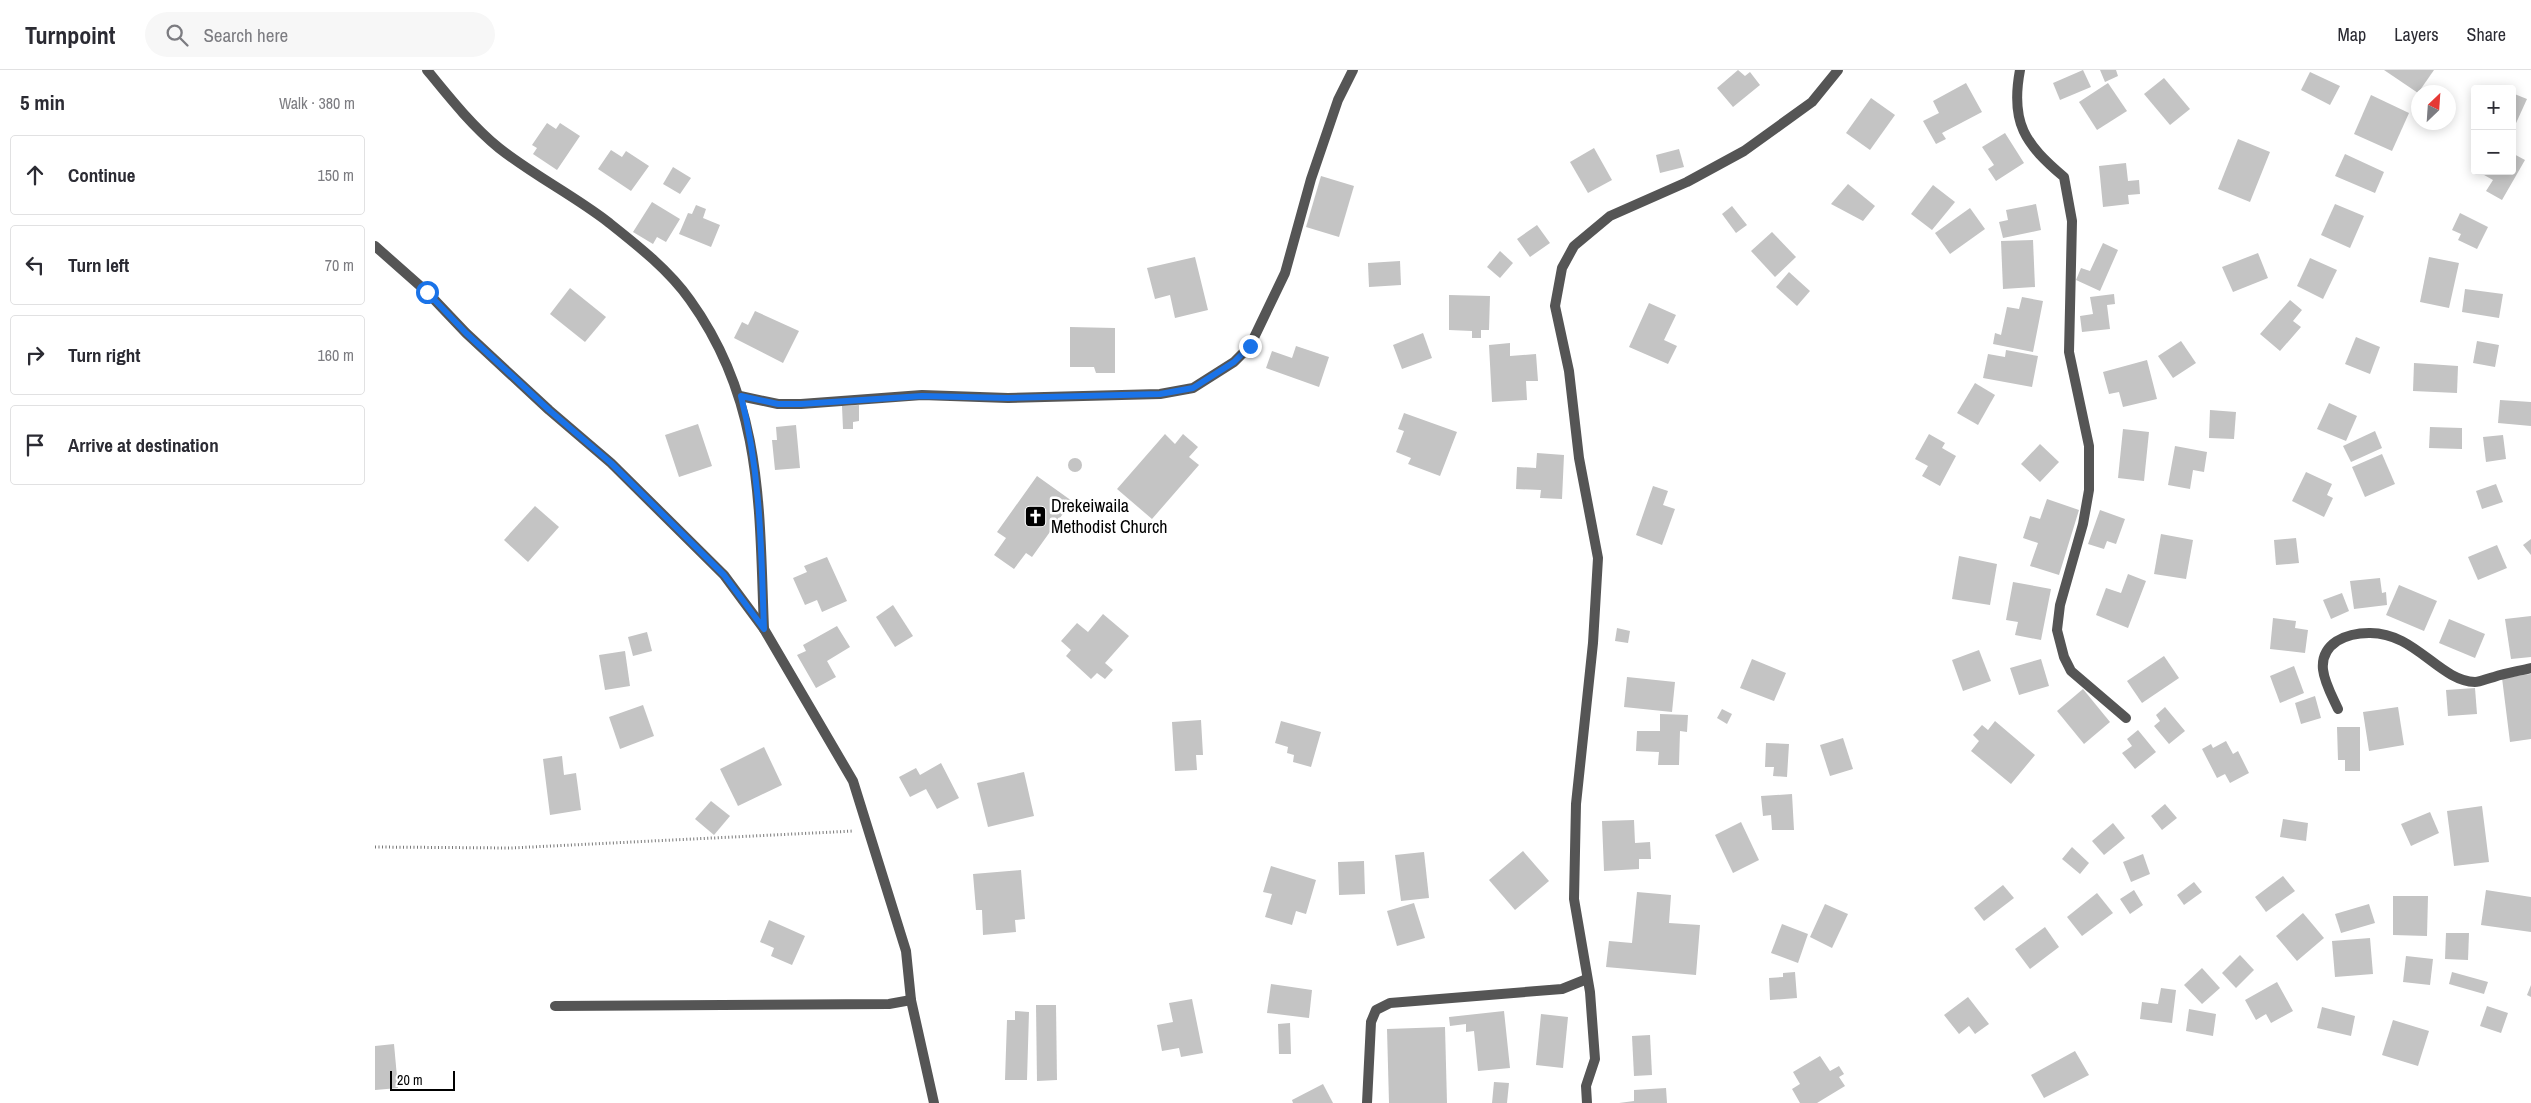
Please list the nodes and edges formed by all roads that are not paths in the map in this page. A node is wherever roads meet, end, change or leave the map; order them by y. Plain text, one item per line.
1 (427, 70) edge
2 (1353, 70) edge
3 (1838, 70) edge
4 (2020, 70) edge
5 (375, 246) edge
6 (741, 396) junction
7 (764, 629) junction
8 (2531, 668) edge
9 (2338, 709) dead end
10 (2126, 718) dead end
11 (1587, 979) junction
12 (911, 1000) junction
13 (555, 1006) dead end
14 (934, 1103) edge
15 (1367, 1103) edge
16 (1587, 1103) edge

1 - 6 street
2 - 6 street
3 - 11 street
4 - 10 street
5 - 7 street
6 - 7 street
7 - 12 street
8 - 9 street
11 - 15 street
11 - 16 street
12 - 13 street
12 - 14 street

